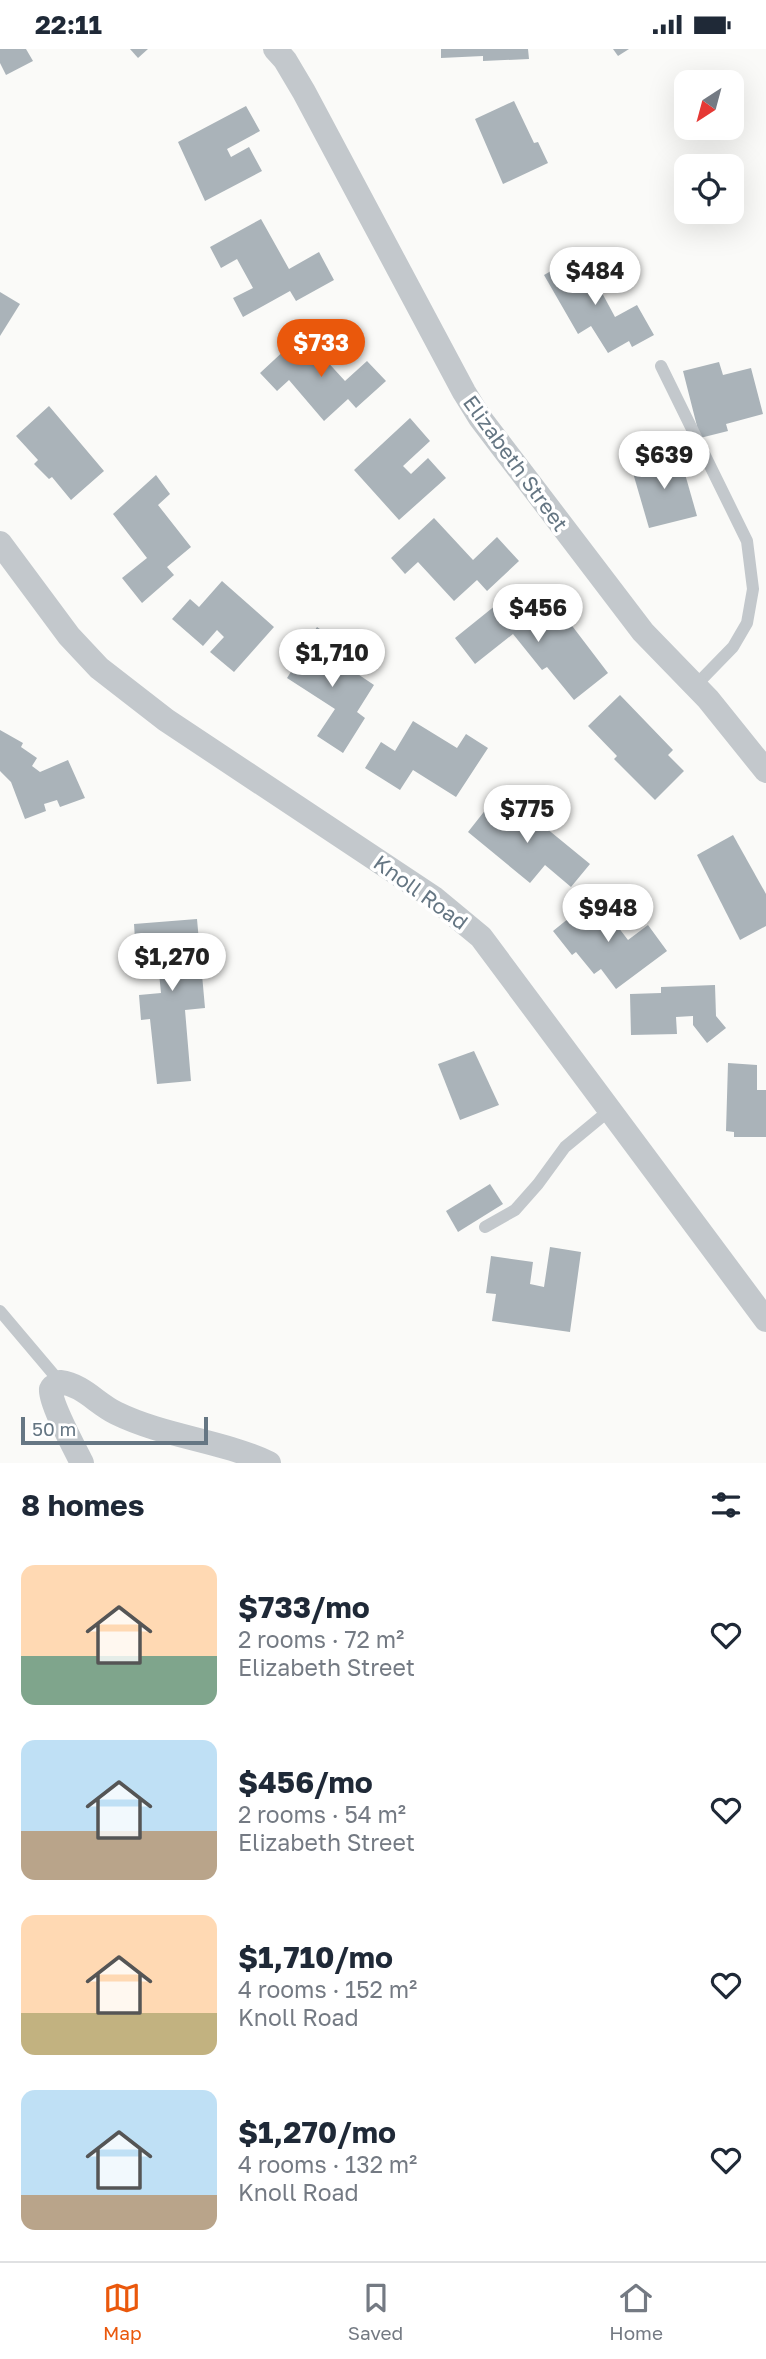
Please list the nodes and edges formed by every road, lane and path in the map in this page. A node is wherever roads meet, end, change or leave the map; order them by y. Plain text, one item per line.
1 (275, 49) edge
2 (661, 366) dead end
3 (0, 543) edge
4 (695, 685) junction
5 (766, 771) edge
6 (611, 1109) junction
7 (485, 1227) dead end
8 (0, 1311) edge
9 (766, 1320) edge
10 (60, 1382) junction
11 (82, 1463) edge
12 (269, 1463) edge

1 - 4 street, Elizabeth Street
2 - 4 lane
3 - 6 street, Knoll Road
4 - 5 street, Elizabeth Street
6 - 7 lane
6 - 9 street, Knoll Road
8 - 10 lane
10 - 11 street
10 - 12 street

